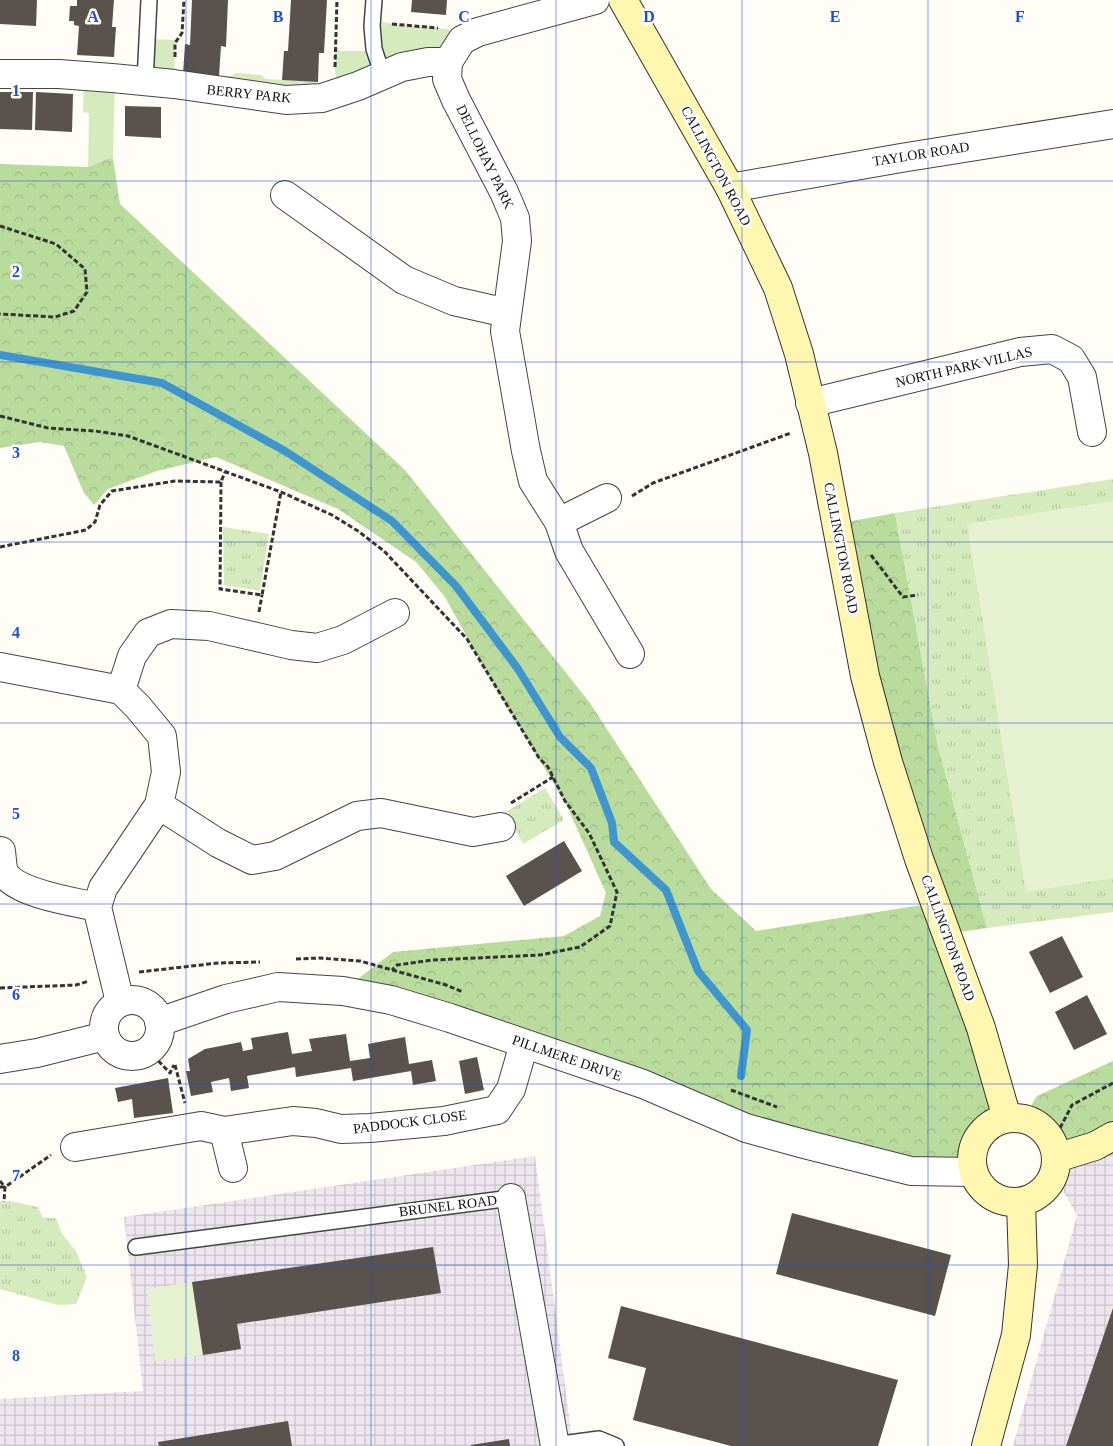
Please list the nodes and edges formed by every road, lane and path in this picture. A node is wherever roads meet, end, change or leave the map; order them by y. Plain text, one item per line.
1 (149, 0) edge
2 (184, 0) edge
3 (336, 0) edge
4 (374, 0) edge
5 (594, 0) edge
6 (623, 0) edge
7 (372, 20) junction
8 (455, 51) junction
9 (0, 74) edge
10 (383, 76) junction
11 (145, 82) junction
12 (174, 84) junction
13 (338, 92) junction
14 (1113, 124) edge
15 (730, 188) junction
16 (285, 195) dead end
17 (0, 226) edge
18 (507, 313) junction
19 (0, 314) edge
20 (813, 414) junction
21 (0, 416) edge
22 (1092, 432) dead end
23 (225, 472) junction
24 (221, 482) junction
25 (281, 492) junction
26 (607, 498) joint
27 (559, 522) junction
28 (839, 539) junction
29 (0, 547) edge
30 (918, 595) dead end
31 (395, 613) dead end
32 (630, 654) dead end
33 (0, 667) edge
34 (121, 690) junction
35 (553, 777) junction
36 (159, 805) junction
37 (501, 827) joint
38 (0, 849) edge
39 (6, 884) edge
40 (97, 907) junction
41 (392, 970) dead end
42 (114, 976) junction
43 (0, 988) edge
44 (120, 1002) junction
45 (160, 1022) junction
46 (105, 1036) junction
47 (524, 1044) junction
48 (148, 1050) junction
49 (0, 1059) edge
50 (1113, 1083) edge
51 (1007, 1118) junction
52 (191, 1128) junction
53 (224, 1131) junction
54 (1113, 1136) edge
55 (75, 1147) joint
56 (1055, 1150) junction
57 (233, 1168) dead end
58 (972, 1172) junction
59 (0, 1181) edge
60 (0, 1187) edge
61 (5, 1187) junction
62 (511, 1198) joint
63 (4, 1202) dead end
64 (1021, 1202) junction
65 (136, 1247) dead end
66 (554, 1445) edge
67 (616, 1446) edge
68 (986, 1446) edge

1 - 11 lane
2 - 12 path
3 - 13 path
4 - 7 lane
5 - 8 street, BERRY PARK
6 - 15 main road, CALLINGTON ROAD
7 - 8 path
7 - 10 lane
8 - 10 street, BERRY PARK
8 - 18 street, DELLOHAY PARK
9 - 11 street, BERRY PARK
10 - 13 street, BERRY PARK
11 - 12 street, BERRY PARK
12 - 13 street, BERRY PARK
14 - 15 street, TAYLOR ROAD
15 - 20 main road, CALLINGTON ROAD
16 - 18 street
17 - 19 path
18 - 27 street, DELLOHAY PARK
20 - 22 street, NORTH PARK VILLAS
20 - 26 path
20 - 28 main road, CALLINGTON ROAD
21 - 23 path
23 - 24 path
23 - 25 path
24 - 25 path
24 - 29 path
25 - 35 path
26 - 27 street
27 - 32 street, DELLOHAY PARK
28 - 30 path
28 - 51 main road, CALLINGTON ROAD
31 - 34 street
33 - 34 street
34 - 36 street
35 - 37 path
35 - 41 path
36 - 37 street
36 - 40 street
38 - 39 street
39 - 40 street
40 - 42 street
42 - 43 path
42 - 44 street
44 - 45 street
44 - 46 street
45 - 47 street, PILLMERE DRIVE
45 - 48 street
46 - 48 street
46 - 49 street
47 - 53 street, PADDOCK CLOSE
47 - 58 street, PILLMERE DRIVE
48 - 52 path
50 - 56 path
51 - 56 main road
51 - 58 main road
52 - 53 street, PADDOCK CLOSE
52 - 55 street, PADDOCK CLOSE
53 - 57 street
54 - 56 main road
55 - 61 path
56 - 64 main road
58 - 64 main road
59 - 61 path
60 - 61 path
61 - 63 path
62 - 65 lane, BRUNEL ROAD
62 - 66 street, BRUNEL ROAD
64 - 68 main road
66 - 67 lane

